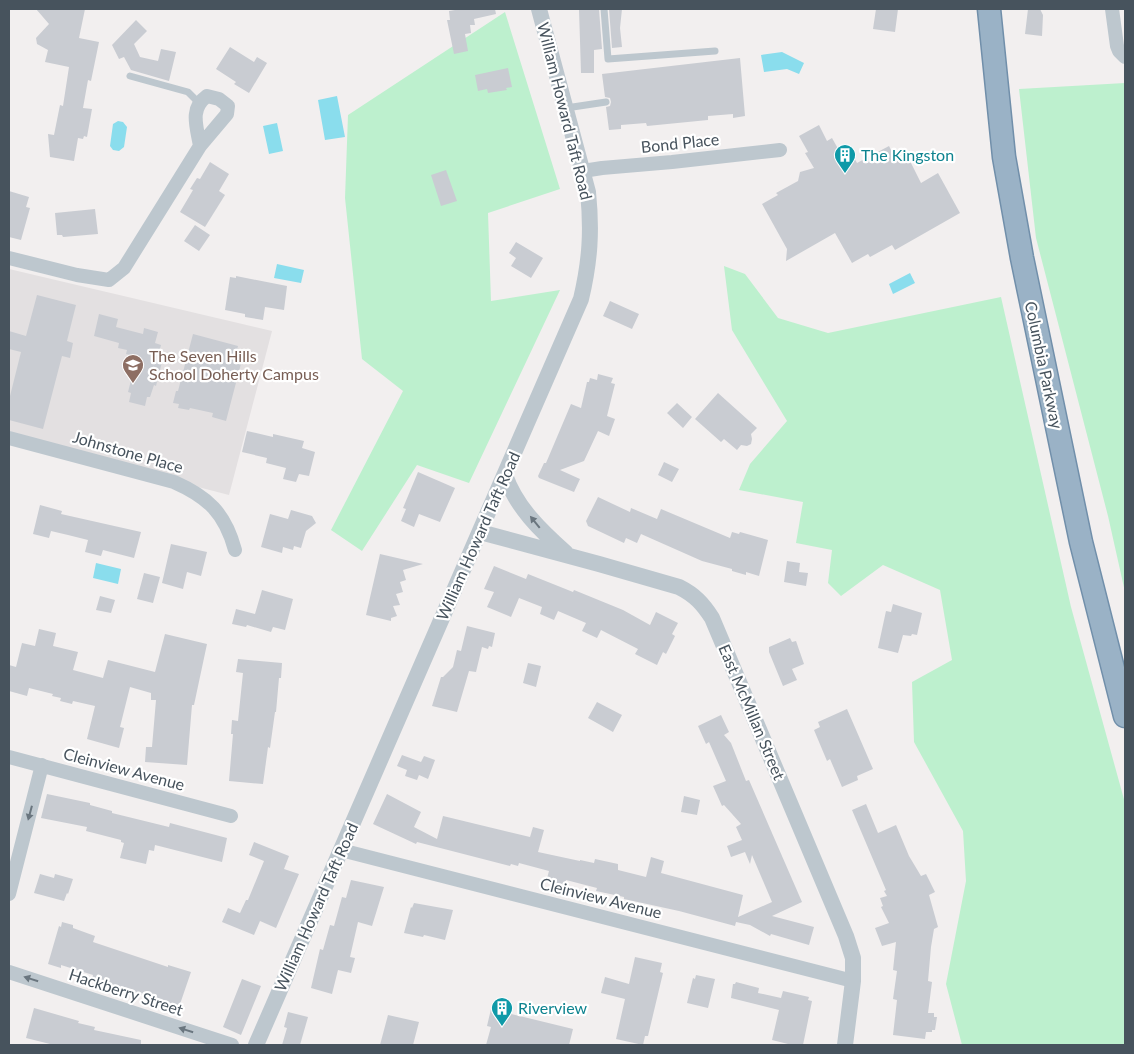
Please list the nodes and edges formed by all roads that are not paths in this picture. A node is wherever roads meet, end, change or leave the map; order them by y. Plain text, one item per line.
1 (539, 9) edge
2 (604, 9) edge
3 (989, 9) edge
4 (1112, 9) edge
5 (715, 51) dead end
6 (1125, 57) edge
7 (130, 76) dead end
8 (198, 102) junction
9 (606, 102) dead end
10 (565, 108) junction
11 (200, 146) junction
12 (780, 150) dead end
13 (584, 171) junction
14 (9, 258) edge
15 (9, 438) edge
16 (505, 475) junction
17 (480, 532) junction
18 (235, 550) dead end
19 (570, 556) junction
20 (1125, 716) edge
21 (9, 757) edge
22 (42, 765) junction
23 (231, 816) dead end
24 (341, 850) junction
25 (9, 894) edge
26 (9, 972) edge
27 (853, 981) junction
28 (232, 1045) edge
29 (256, 1045) edge
30 (845, 1045) edge

1 - 10 street, William Howard Taft Road
2 - 5 lane
3 - 20 highway, Columbia Parkway
4 - 6 street
7 - 8 lane
8 - 11 street
8 - 11 street
9 - 10 lane
10 - 13 street, William Howard Taft Road
11 - 14 street
12 - 13 street, Bond Place
13 - 16 street, William Howard Taft Road
15 - 18 street, Johnstone Place
16 - 17 street, William Howard Taft Road
19 -> 16 street
17 - 19 street, East McMillan Street
17 - 24 street, William Howard Taft Road
19 - 27 street, East McMillan Street
21 - 22 street, Cleinview Avenue
22 - 23 street, Cleinview Avenue
22 -> 25 street
24 - 27 street, Cleinview Avenue
24 - 29 street, William Howard Taft Road
28 -> 26 street, Hackberry Street
27 - 30 street, East McMillan Street

